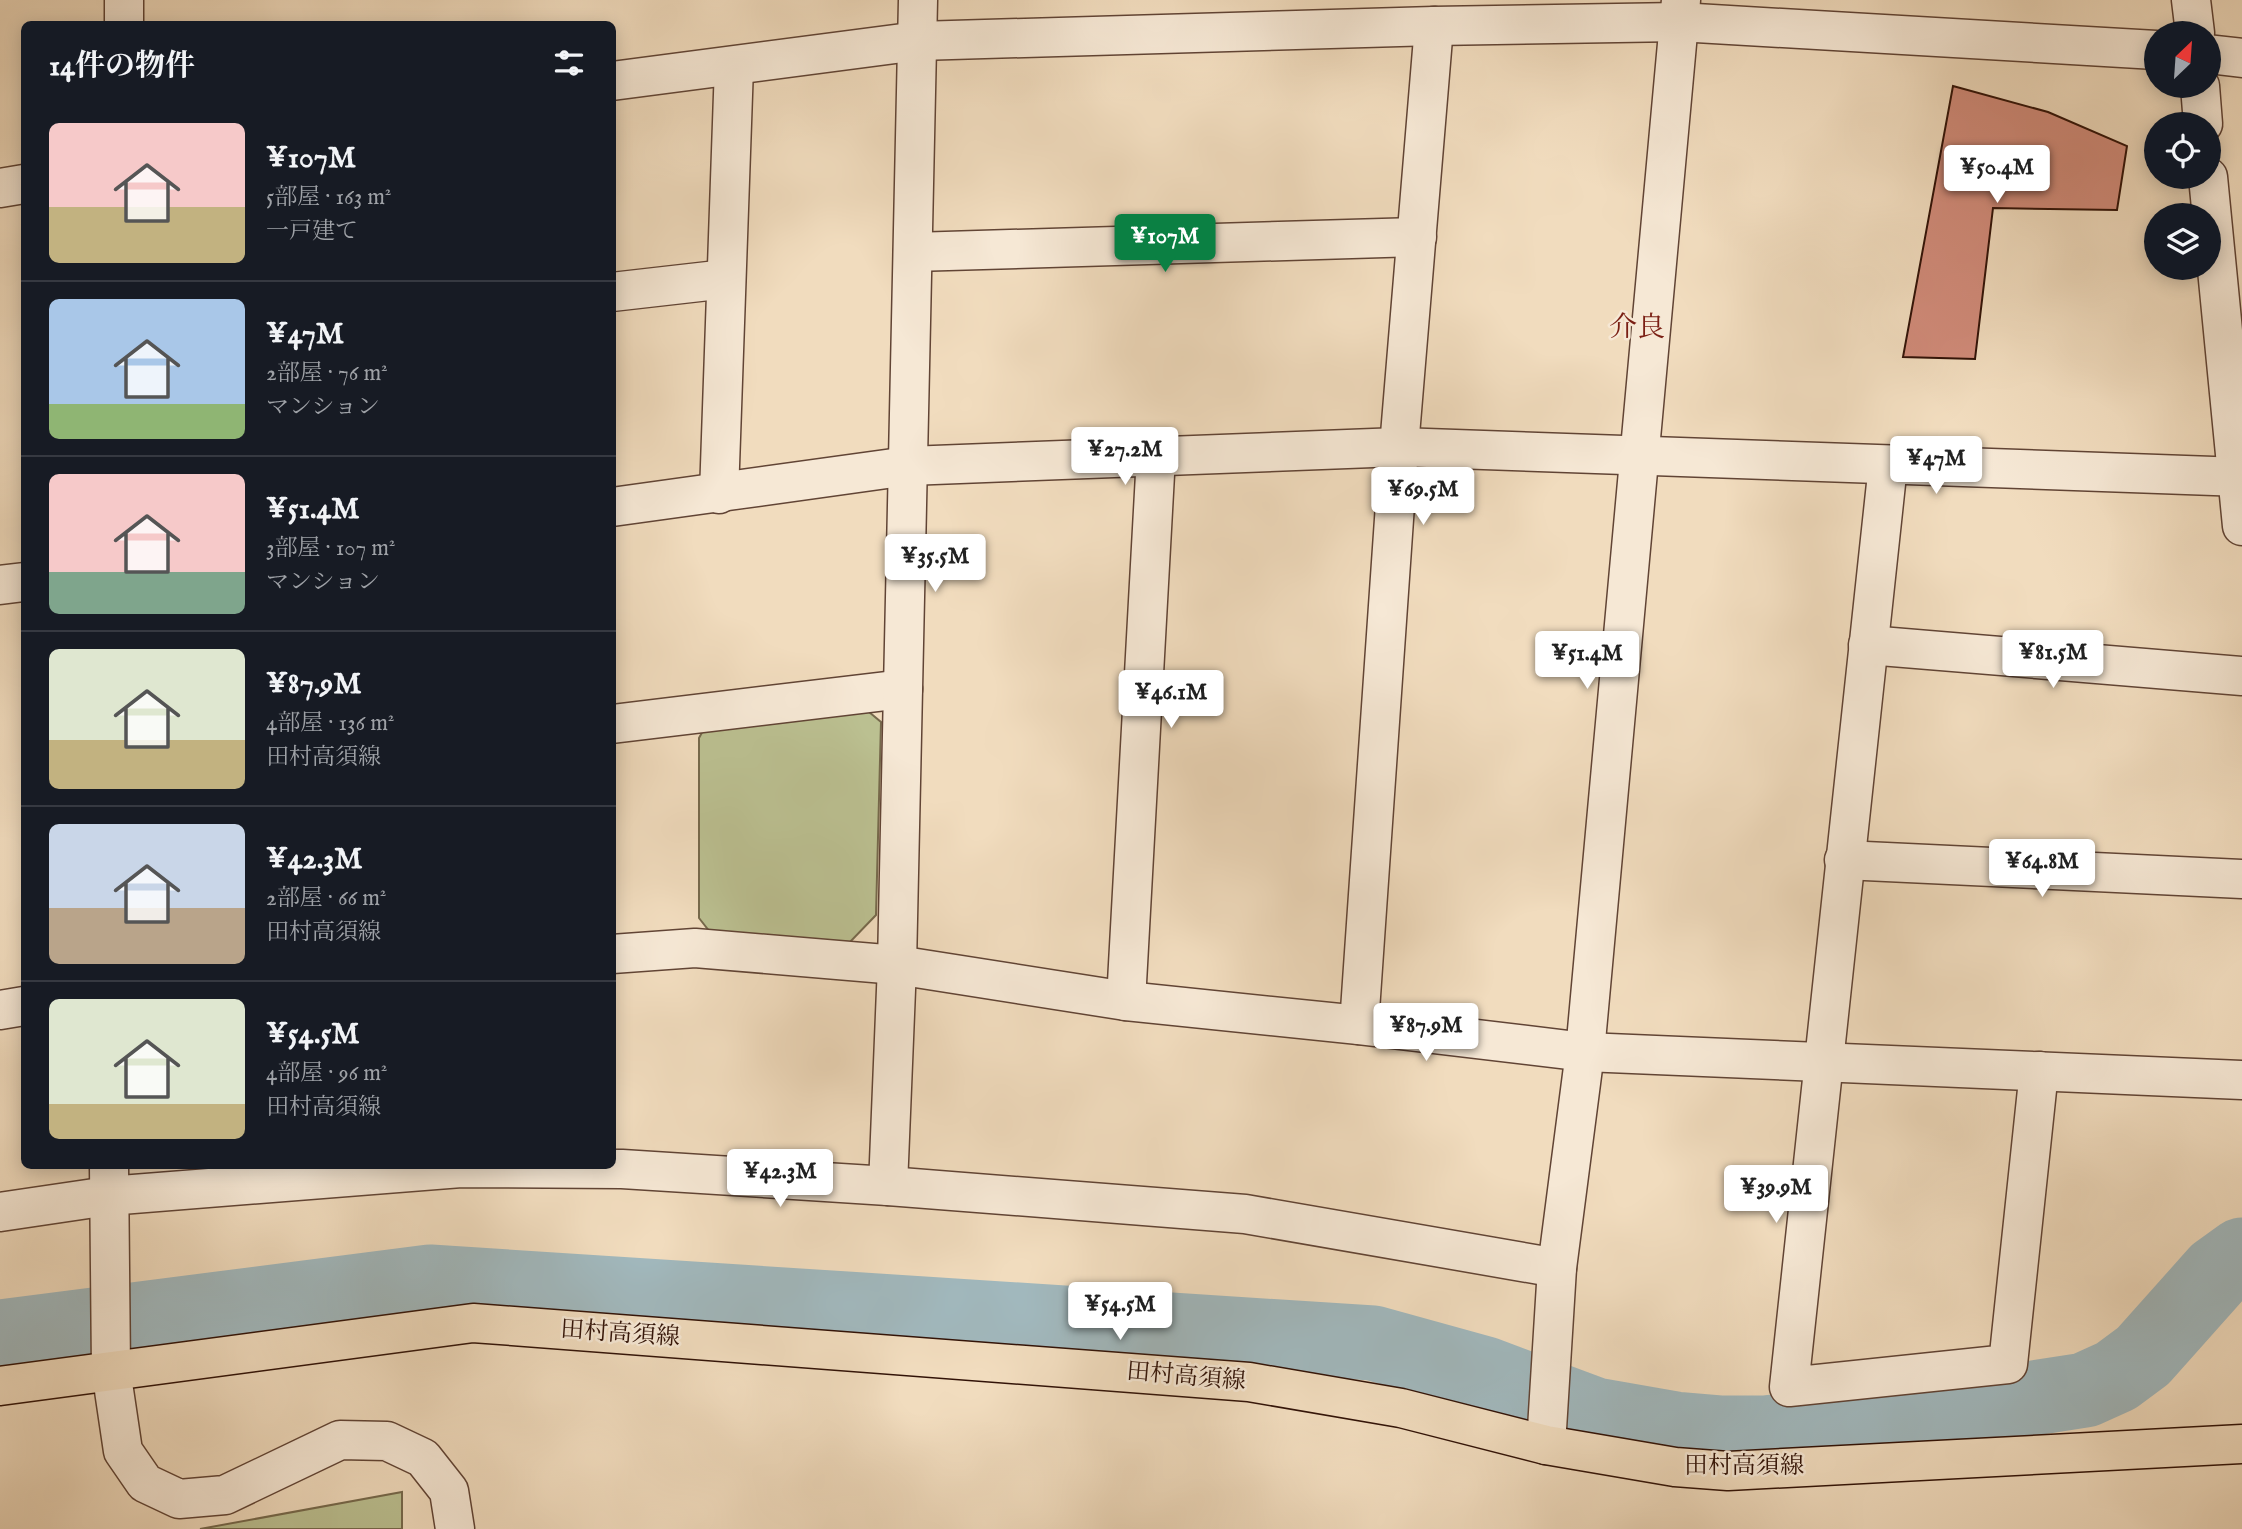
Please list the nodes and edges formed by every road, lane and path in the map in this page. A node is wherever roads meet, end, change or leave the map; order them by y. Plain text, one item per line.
1 (124, 0) edge
2 (918, 0) edge
3 (2191, 0) edge
4 (1680, 11) edge
5 (124, 21) edge
6 (2194, 21) edge
7 (1434, 26) junction
8 (918, 41) junction
9 (2144, 49) edge
10 (2221, 56) edge
11 (2242, 58) edge
12 (734, 66) junction
13 (616, 81) edge
14 (21, 184) edge
15 (0, 188) edge
16 (2211, 189) edge
17 (1416, 237) junction
18 (913, 252) junction
19 (2229, 264) edge
20 (726, 279) junction
21 (616, 292) edge
22 (1399, 447) junction
23 (1156, 456) junction
24 (1638, 456) junction
25 (1888, 465) junction
26 (908, 466) junction
27 (2239, 477) edge
28 (719, 494) junction
29 (616, 507) edge
30 (2242, 526) edge
31 (21, 582) edge
32 (0, 585) edge
33 (1868, 645) junction
34 (2242, 676) edge
35 (903, 689) junction
36 (616, 724) edge
37 (1844, 860) junction
38 (2242, 879) edge
39 (616, 954) edge
40 (897, 965) junction
41 (1126, 1001) junction
42 (21, 1006) edge
43 (0, 1010) edge
44 (1359, 1025) junction
45 (1585, 1052) junction
46 (1822, 1062) junction
47 (2039, 1072) junction
48 (2242, 1080) edge
49 (434, 1169) edge
50 (616, 1169) edge
51 (108, 1181) edge
52 (888, 1186) junction
53 (0, 1212) edge
54 (1557, 1268) junction
55 (110, 1340) junction
56 (0, 1387) edge
57 (1547, 1417) junction
58 (2242, 1444) edge
59 (455, 1529) edge

1 - 5 street
2 - 8 street
3 - 6 street
4 - 7 street
4 - 9 street
4 - 24 street
7 - 8 street
7 - 17 street
8 - 12 street
8 - 18 street
10 - 11 street
12 - 13 street
12 - 20 street
14 - 15 street
16 - 19 street
17 - 18 street
17 - 22 street
18 - 26 street
19 - 27 street
20 - 21 street
20 - 28 street
22 - 23 street
22 - 24 street
22 - 44 street
23 - 26 street
23 - 41 street
24 - 25 street
24 - 45 street
25 - 27 street
25 - 33 street
26 - 28 street
26 - 35 street
27 - 30 street
28 - 29 street
31 - 32 street
33 - 34 street
33 - 37 street
35 - 36 street
35 - 40 street
37 - 38 street
37 - 46 street
39 - 40 street
40 - 41 street
40 - 52 street
41 - 44 street
42 - 43 street
44 - 45 street
45 - 46 street
45 - 54 street
46 - 47 street
46 - 47 street
47 - 48 street
49 - 51 street
50 - 52 street
51 - 53 street
51 - 55 street
52 - 54 street
54 - 57 street
55 - 56 main road, 田村高須線
55 - 57 main road, 田村高須線
55 - 59 street
57 - 58 main road, 田村高須線

